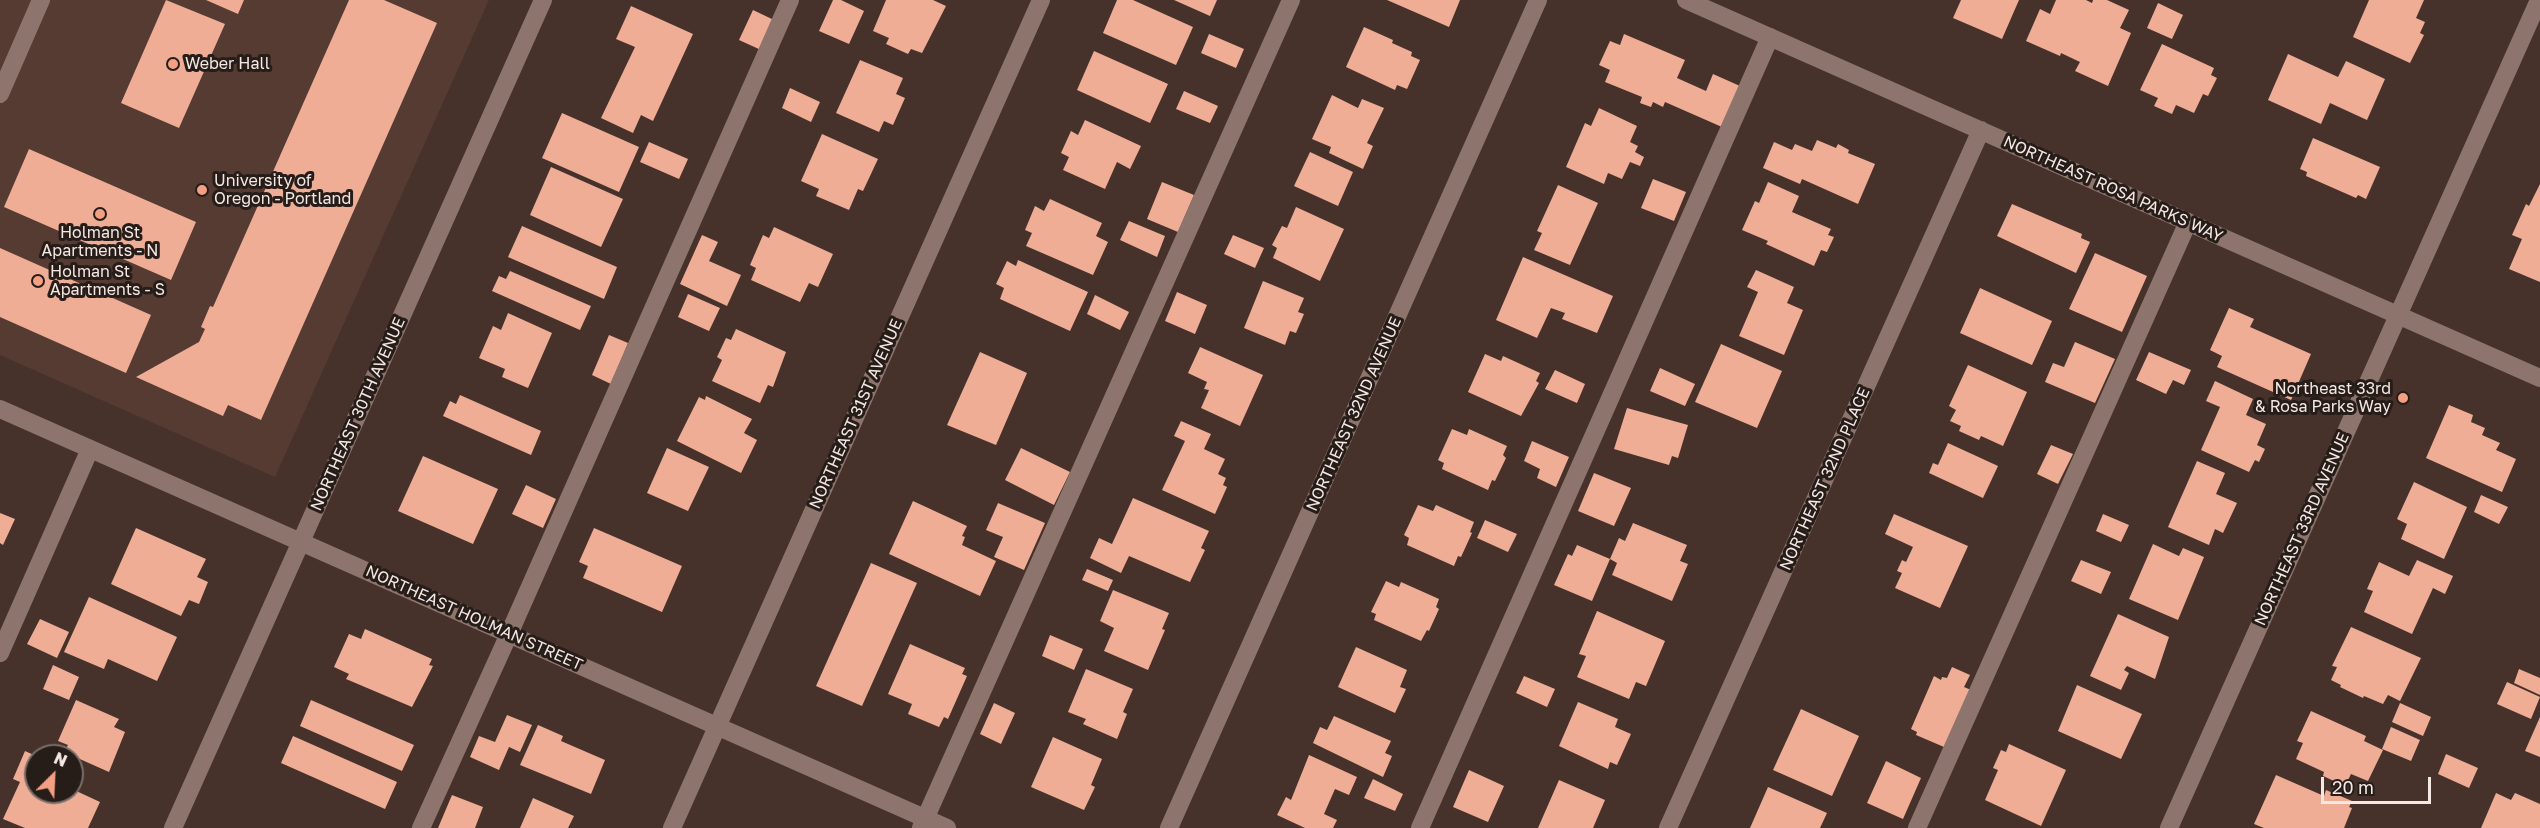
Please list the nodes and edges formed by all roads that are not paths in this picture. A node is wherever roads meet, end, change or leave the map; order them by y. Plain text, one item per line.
1 (41, 0) edge
2 (543, 0) edge
3 (790, 0) edge
4 (1041, 0) edge
5 (1291, 0) edge
6 (1538, 0) edge
7 (1686, 0) edge
8 (2539, 0) edge
9 (1770, 37) junction
10 (0, 94) edge
11 (1981, 130) junction
12 (2188, 222) junction
13 (2397, 316) junction
14 (2540, 378) edge
15 (0, 409) edge
16 (90, 449) junction
17 (302, 542) junction
18 (509, 634) junction
19 (0, 653) edge
20 (717, 726) junction
21 (923, 823) edge
22 (173, 828) edge
23 (421, 828) edge
24 (672, 828) edge
25 (947, 828) edge
26 (1169, 828) edge
27 (1420, 828) edge
28 (1668, 828) edge
29 (1917, 828) edge
30 (2169, 828) edge

1 - 10 street
2 - 17 street, NORTHEAST 30TH AVENUE
3 - 18 street
4 - 20 street, NORTHEAST 31ST AVENUE
5 - 21 street
6 - 26 street, NORTHEAST 32ND AVENUE
7 - 9 street, NORTHEAST ROSA PARKS WAY
8 - 13 street, NORTHEAST 33RD AVENUE
9 - 11 street, NORTHEAST ROSA PARKS WAY
9 - 27 street
11 - 12 street, NORTHEAST ROSA PARKS WAY
11 - 28 street, NORTHEAST 32ND PLACE
12 - 13 street, NORTHEAST ROSA PARKS WAY
12 - 29 street
13 - 14 street, NORTHEAST ROSA PARKS WAY
13 - 30 street, NORTHEAST 33RD AVENUE
15 - 16 street, NORTHEAST HOLMAN STREET
16 - 17 street, NORTHEAST HOLMAN STREET
16 - 19 street
17 - 18 street, NORTHEAST HOLMAN STREET
17 - 22 street, NORTHEAST 30TH AVENUE
18 - 20 street, NORTHEAST HOLMAN STREET
18 - 23 street
20 - 21 street, NORTHEAST HOLMAN STREET
20 - 24 street, NORTHEAST 31ST AVENUE
21 - 25 street, NORTHEAST HOLMAN STREET

